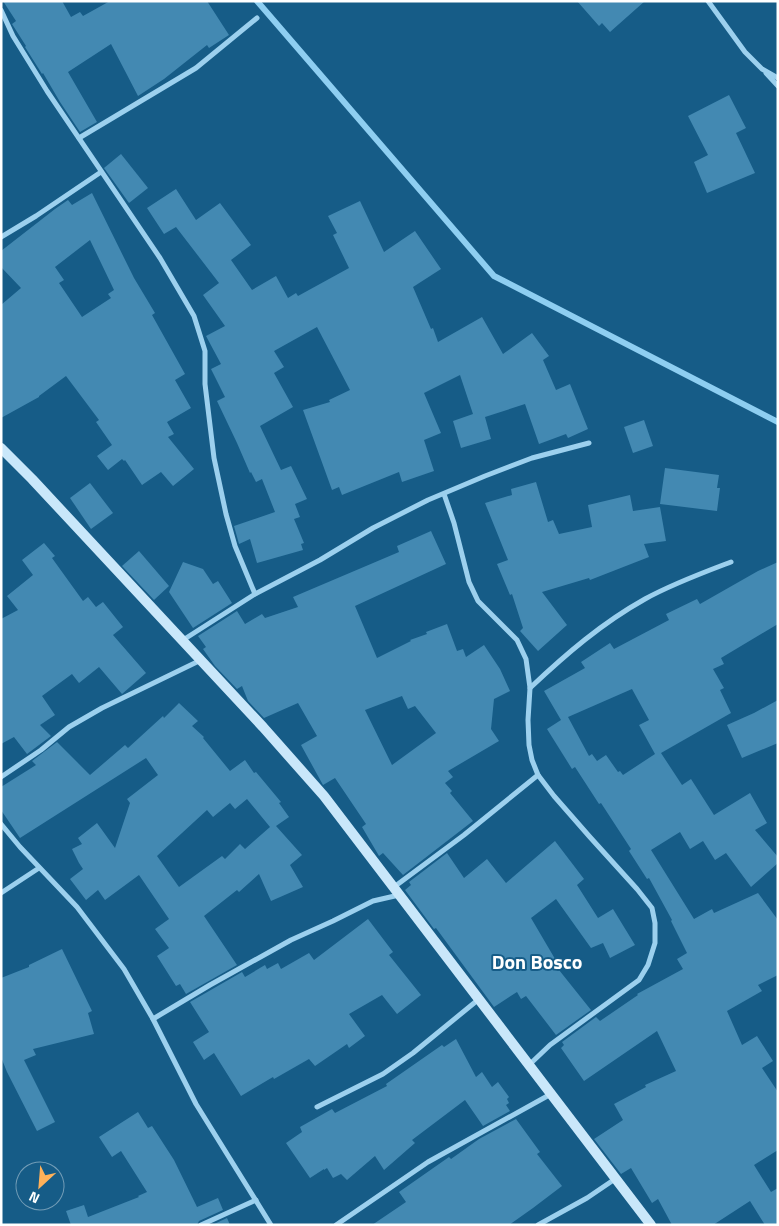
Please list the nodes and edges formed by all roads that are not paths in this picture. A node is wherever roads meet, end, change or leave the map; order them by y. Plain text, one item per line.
1 (708, 1) edge
2 (1, 10) edge
3 (257, 18) dead end
4 (762, 69) junction
5 (778, 78) edge
6 (778, 86) edge
7 (79, 138) junction
8 (101, 172) junction
9 (1, 238) edge
10 (589, 443) dead end
11 (1, 448) edge
12 (444, 494) junction
13 (731, 562) dead end
14 (255, 594) junction
15 (183, 640) junction
16 (201, 660) junction
17 (530, 688) junction
18 (538, 775) junction
19 (1, 777) edge
20 (1, 824) edge
21 (39, 868) junction
22 (397, 891) junction
23 (1, 893) edge
24 (479, 999) junction
25 (153, 1019) junction
26 (529, 1065) junction
27 (551, 1094) junction
28 (317, 1107) dead end
29 (615, 1178) junction
30 (256, 1200) junction
31 (201, 1225) edge
32 (272, 1225) edge
33 (336, 1225) edge
34 (538, 1225) edge
35 (651, 1225) edge

1 - 4 street
2 - 7 street
3 - 7 street
4 - 5 street
4 - 6 street
7 - 8 street
8 - 9 street
8 - 14 street
10 - 12 street
11 - 15 street
12 - 14 street
12 - 17 street
13 - 17 street
14 - 15 street
15 - 16 street
16 - 19 street
16 - 22 street
17 - 18 street
18 - 22 street
18 - 26 street
20 - 21 street
21 - 23 street
21 - 25 street
22 - 24 street
22 - 25 street
24 - 26 street
24 - 28 street
25 - 30 street
26 - 27 street
27 - 29 street
27 - 33 street
29 - 34 street
29 - 35 street
30 - 31 street
30 - 32 street

